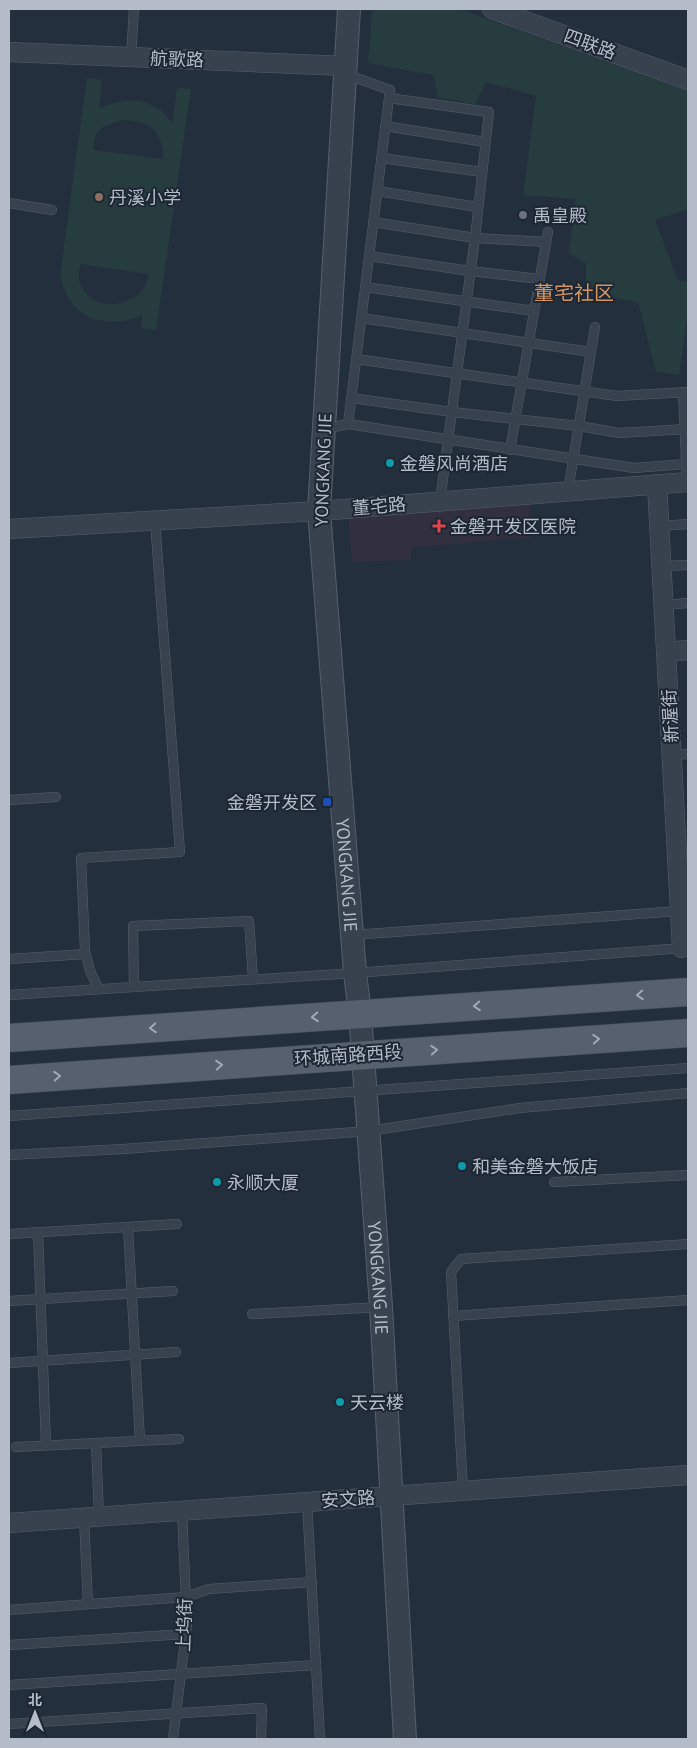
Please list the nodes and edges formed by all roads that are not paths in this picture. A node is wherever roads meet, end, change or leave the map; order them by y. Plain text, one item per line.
1 (134, 9) edge
2 (349, 9) edge
3 (492, 9) edge
4 (9, 52) edge
5 (131, 57) junction
6 (345, 70) junction
7 (688, 80) edge
8 (388, 98) junction
9 (385, 126) junction
10 (485, 142) junction
11 (381, 158) junction
12 (482, 172) junction
13 (377, 191) junction
14 (9, 203) edge
15 (478, 207) junction
16 (52, 210) dead end
17 (373, 222) junction
18 (548, 232) dead end
19 (475, 238) junction
20 (546, 242) junction
21 (369, 256) junction
22 (470, 271) junction
23 (540, 278) junction
24 (365, 287) junction
25 (466, 301) junction
26 (534, 311) junction
27 (361, 318) junction
28 (595, 327) dead end
29 (462, 332) junction
30 (528, 342) junction
31 (591, 352) junction
32 (356, 358) junction
33 (457, 372) junction
34 (522, 382) junction
35 (585, 391) junction
36 (686, 392) edge
37 (351, 398) junction
38 (452, 412) junction
39 (515, 419) junction
40 (348, 424) junction
41 (579, 426) junction
42 (324, 429) junction
43 (686, 429) edge
44 (448, 441) junction
45 (510, 450) junction
46 (573, 459) junction
47 (687, 476) edge
48 (658, 484) junction
49 (568, 491) junction
50 (440, 501) junction
51 (319, 511) junction
52 (155, 521) junction
53 (688, 524) edge
54 (660, 526) junction
55 (9, 530) edge
56 (688, 565) edge
57 (662, 566) junction
58 (688, 603) edge
59 (664, 605) junction
60 (688, 650) edge
61 (666, 652) junction
62 (680, 754) edge
63 (56, 797) dead end
64 (9, 800) edge
65 (679, 910) junction
66 (352, 935) junction
67 (685, 948) edge
68 (86, 954) junction
69 (9, 959) edge
70 (356, 973) junction
71 (253, 979) junction
72 (134, 987) junction
73 (99, 990) junction
74 (688, 992) edge
75 (9, 995) edge
76 (360, 1014) junction
77 (688, 1033) edge
78 (9, 1038) edge
79 (363, 1054) junction
80 (688, 1068) edge
81 (9, 1080) edge
82 (366, 1090) junction
83 (688, 1093) edge
84 (9, 1116) edge
85 (369, 1131) junction
86 (9, 1154) edge
87 (688, 1175) edge
88 (554, 1182) dead end
89 (177, 1224) dead end
90 (128, 1227) junction
91 (38, 1232) junction
92 (9, 1234) edge
93 (688, 1244) edge
94 (174, 1291) dead end
95 (132, 1294) junction
96 (40, 1299) junction
97 (688, 1300) edge
98 (9, 1301) edge
99 (381, 1307) junction
100 (252, 1314) dead end
101 (453, 1316) junction
102 (176, 1352) dead end
103 (135, 1355) junction
104 (43, 1361) junction
105 (9, 1363) edge
106 (179, 1439) dead end
107 (140, 1441) junction
108 (96, 1443) junction
109 (46, 1445) junction
110 (16, 1447) dead end
111 (688, 1475) edge
112 (463, 1490) junction
113 (392, 1495) junction
114 (307, 1502) junction
115 (182, 1511) junction
116 (92, 1517) junction
117 (9, 1523) edge
118 (312, 1582) junction
119 (186, 1597) junction
120 (88, 1604) junction
121 (9, 1610) edge
122 (186, 1634) junction
123 (9, 1645) edge
124 (316, 1666) junction
125 (181, 1673) junction
126 (9, 1685) edge
127 (176, 1714) junction
128 (9, 1724) edge
129 (173, 1739) edge
130 (261, 1739) edge
131 (320, 1739) edge
132 (405, 1739) edge

1 - 5 lane
2 - 6 street, YONGKANG JIE
3 - 7 street, 四联路
4 - 5 street, 航歌路
5 - 6 street, 航歌路
6 - 8 lane
6 - 42 street, YONGKANG JIE
8 - 9 lane
8 - 10 lane
9 - 10 lane
9 - 11 lane
10 - 12 lane
11 - 12 lane
11 - 13 lane
12 - 15 lane
13 - 15 lane
13 - 17 lane
14 - 16 lane
15 - 19 lane
17 - 19 lane
17 - 21 lane
18 - 20 lane
19 - 20 lane
19 - 22 lane
20 - 23 lane
21 - 22 lane
21 - 24 lane
22 - 23 lane
22 - 25 lane
23 - 26 lane
24 - 25 lane
24 - 27 lane
25 - 26 lane
25 - 29 lane
26 - 30 lane
27 - 29 lane
27 - 32 lane
28 - 31 lane
29 - 30 lane
29 - 33 lane
30 - 31 lane
30 - 34 lane
31 - 35 lane
32 - 33 lane
32 - 37 lane
33 - 34 lane
33 - 38 lane
34 - 35 lane
34 - 39 lane
35 - 36 lane
35 - 41 lane
36 - 43 lane
37 - 38 lane
37 - 40 lane
38 - 39 lane
38 - 44 lane
39 - 41 lane
39 - 45 lane
40 - 42 lane
40 - 44 lane
41 - 43 lane
41 - 46 lane
42 - 51 street, YONGKANG JIE
43 - 47 lane
44 - 45 lane
44 - 50 lane
45 - 46 lane
46 - 47 lane
46 - 49 lane
47 - 48 street, 董宅路
48 - 49 street, 董宅路
48 - 54 street, 新渥街
49 - 50 street, 董宅路
50 - 51 street, 董宅路
51 - 52 street, 董宅路
51 - 66 street, YONGKANG JIE
52 - 55 street, 董宅路
52 - 68 lane
53 - 54 lane
54 - 57 street, 新渥街
56 - 57 lane
57 - 59 street, 新渥街
58 - 59 lane
59 - 61 street, 新渥街
60 - 61 street
61 - 62 street, 新渥街
62 - 65 street, 新渥街
63 - 64 lane
65 - 66 lane
65 - 67 street, 新渥街
66 - 70 street, YONGKANG JIE
67 - 70 lane
68 - 69 lane
68 - 73 lane
70 - 71 lane
70 - 76 street, YONGKANG JIE
71 - 72 lane
71 - 72 lane
72 - 73 lane
73 - 75 lane
74 -> 76 main road
76 -> 78 main road
76 - 79 street, YONGKANG JIE
79 -> 77 main road, 环城南路西段
81 -> 79 main road, 环城南路西段
79 - 82 street, YONGKANG JIE
80 - 82 lane
82 - 84 lane
82 - 85 street, YONGKANG JIE
83 - 85 lane
85 - 86 lane
85 - 99 street, YONGKANG JIE
87 - 88 lane
89 - 90 lane
90 - 91 lane
90 - 95 lane
91 - 92 lane
91 - 96 lane
93 - 101 lane
94 - 95 lane
95 - 96 lane
95 - 103 lane
96 - 98 lane
96 - 104 lane
97 - 101 lane
99 - 100 lane
99 - 113 street, YONGKANG JIE
101 - 112 lane
102 - 103 lane
103 - 104 lane
103 - 107 lane
104 - 105 lane
104 - 109 lane
106 - 107 lane
107 - 108 lane
108 - 109 lane
108 - 116 lane
109 - 110 lane
111 - 112 street, 安文路
112 - 113 street, 安文路
113 - 114 street, 安文路
113 - 132 street, YONGKANG JIE
114 - 115 street, 安文路
114 - 118 lane
115 - 116 street, 安文路
115 - 119 lane, 上坞街
116 - 117 street, 安文路
116 - 120 lane
118 - 119 lane
118 - 124 lane
119 - 120 lane
119 - 122 lane, 上坞街
120 - 121 lane
122 - 123 lane
122 - 125 lane, 上坞街
124 - 125 lane
124 - 131 lane
125 - 126 lane
125 - 127 lane, 上坞街
127 - 128 lane
127 - 129 lane, 上坞街
127 - 130 lane

